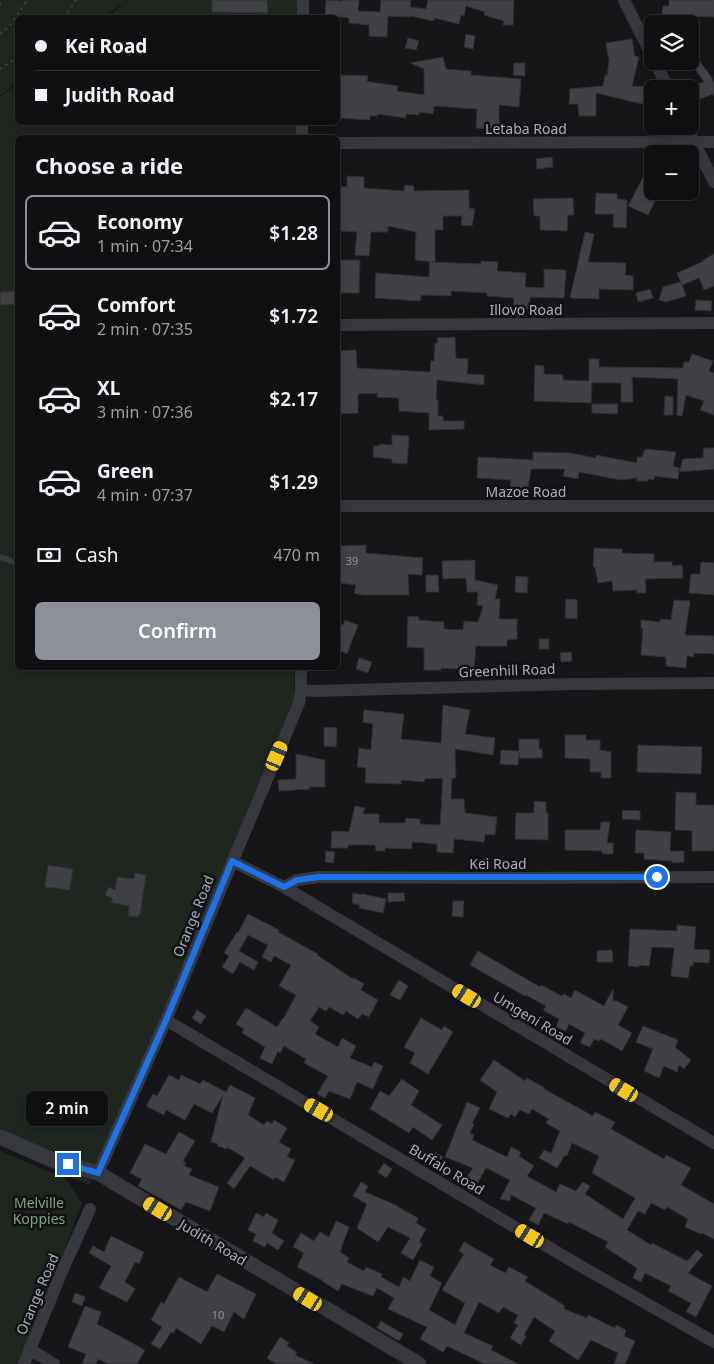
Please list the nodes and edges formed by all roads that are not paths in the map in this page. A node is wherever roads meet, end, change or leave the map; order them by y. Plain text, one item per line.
1 (303, 0) edge
2 (624, 0) edge
3 (302, 15) edge
4 (644, 40) edge
5 (690, 135) edge
6 (694, 142) junction
7 (714, 142) edge
8 (340, 143) edge
9 (714, 182) edge
10 (714, 323) edge
11 (340, 325) edge
12 (340, 506) edge
13 (714, 506) edge
14 (0, 557) edge
15 (15, 562) edge
16 (302, 670) edge
17 (714, 683) edge
18 (301, 690) junction
19 (232, 861) junction
20 (714, 876) edge
21 (284, 887) junction
22 (166, 1020) junction
23 (0, 1137) edge
24 (714, 1143) edge
25 (98, 1173) junction
26 (90, 1209) dead end
27 (714, 1342) edge
28 (30, 1349) junction
29 (24, 1364) edge
30 (54, 1364) edge
31 (419, 1364) edge

1 - 3 street
2 - 4 street
5 - 6 street
6 - 7 street, Letaba Road
6 - 8 street, Letaba Road
6 - 9 street
10 - 11 street, Illovo Road
12 - 13 street, Mazoe Road
14 - 15 lane
16 - 18 street, Orange Road
17 - 18 street, Greenhill Road
18 - 19 street, Orange Road
19 - 21 street, Umgeni Road
19 - 22 street, Orange Road
20 - 21 street, Kei Road
21 - 24 street, Umgeni Road
22 - 25 street, Orange Road
22 - 27 street, Buffalo Road
23 - 25 street, Judith Road
25 - 31 street, Judith Road
26 - 28 street, Orange Road
28 - 29 street, Orange Road
28 - 30 street

